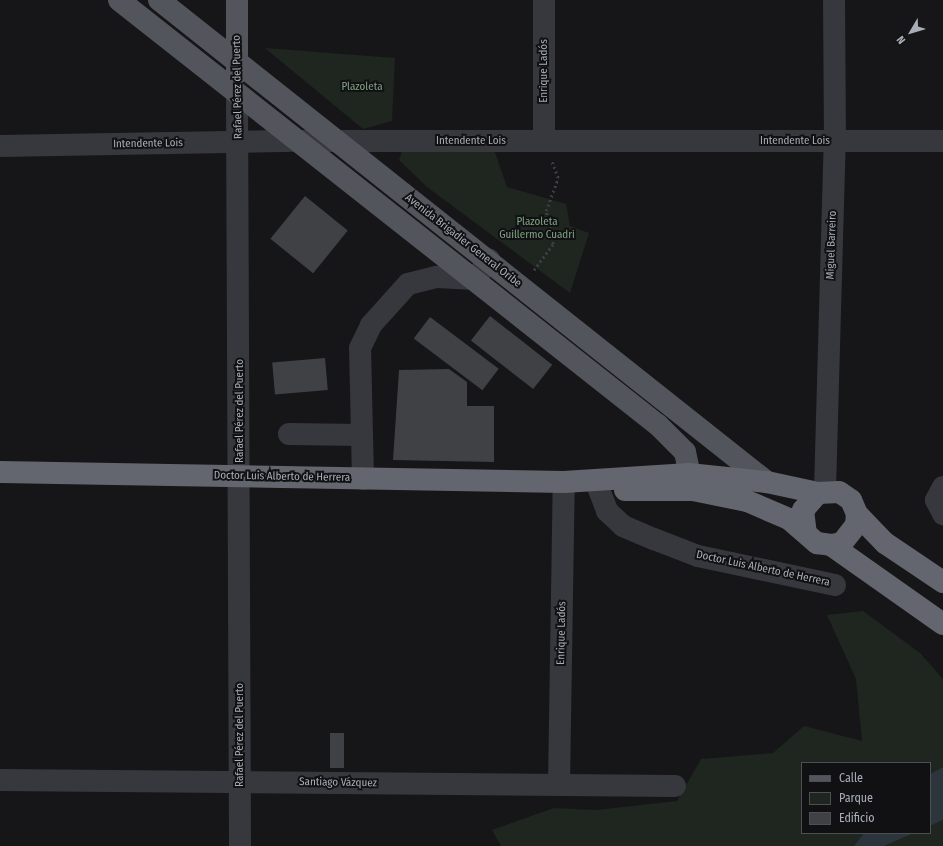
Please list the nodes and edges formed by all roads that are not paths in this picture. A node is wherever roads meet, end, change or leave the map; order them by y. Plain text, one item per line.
1 (119, 0) edge
2 (159, 0) edge
3 (237, 0) edge
4 (544, 0) edge
5 (834, 0) edge
6 (237, 62) junction
7 (237, 94) junction
8 (298, 141) junction
9 (337, 141) junction
10 (544, 141) junction
11 (835, 141) junction
12 (943, 141) edge
13 (238, 142) junction
14 (0, 146) edge
15 (489, 260) junction
16 (474, 279) junction
17 (620, 363) junction
18 (604, 382) junction
19 (289, 434) dead end
20 (362, 435) junction
21 (0, 472) edge
22 (240, 477) junction
23 (363, 479) junction
24 (564, 482) junction
25 (691, 482) junction
26 (767, 482) junction
27 (943, 487) edge
28 (598, 488) junction
29 (822, 491) junction
30 (857, 514) junction
31 (943, 514) edge
32 (806, 533) junction
33 (831, 545) junction
34 (943, 582) edge
35 (835, 585) dead end
36 (942, 623) edge
37 (0, 780) edge
38 (240, 782) junction
39 (559, 785) junction
40 (675, 786) dead end
41 (240, 846) edge

1 - 7 main road
2 - 6 main road, Avenida Brigadier General Oribe
3 - 6 main road, Rafael Pérez del Puerto
4 - 10 street, Enrique Ladós
5 - 11 street, Miguel Barreiro
6 - 7 main road, Rafael Pérez del Puerto
6 - 9 main road, Avenida Brigadier General Oribe
7 - 8 main road
7 - 13 street, Rafael Pérez del Puerto
8 - 9 street, Intendente Lois
8 - 13 street, Intendente Lois
8 - 16 main road
9 - 10 street, Intendente Lois
9 - 15 main road, Avenida Brigadier General Oribe
10 - 11 street, Intendente Lois
11 - 12 street, Intendente Lois
11 - 29 street, Miguel Barreiro
13 - 14 street, Intendente Lois
13 - 22 street, Rafael Pérez del Puerto
15 - 16 street
15 - 17 main road, Avenida Brigadier General Oribe
16 - 18 main road
16 - 20 street
17 - 18 main road
17 - 26 main road, Avenida Brigadier General Oribe
18 - 25 main road
19 - 20 street
20 - 23 street
21 - 22 highway, Doctor Luis Alberto de Herrera
22 - 23 highway, Doctor Luis Alberto de Herrera
22 - 38 street, Rafael Pérez del Puerto
23 - 24 highway, Doctor Luis Alberto de Herrera
24 - 25 highway, Doctor Luis Alberto de Herrera
24 - 28 highway, Doctor Luis Alberto de Herrera
24 - 39 street, Enrique Ladós
25 - 26 highway, Doctor Luis Alberto de Herrera
25 - 28 highway, Doctor Luis Alberto de Herrera
25 - 32 highway, Doctor Luis Alberto de Herrera
26 - 29 highway, Doctor Luis Alberto de Herrera
27 - 31 street
28 - 35 street, Doctor Luis Alberto de Herrera
29 - 30 highway
29 - 32 highway
30 - 33 highway
30 - 34 highway
32 - 33 highway
33 - 36 highway
37 - 38 street, Santiago Vázquez
38 - 39 street, Santiago Vázquez
38 - 41 street, Rafael Pérez del Puerto
39 - 40 street, Santiago Vázquez

